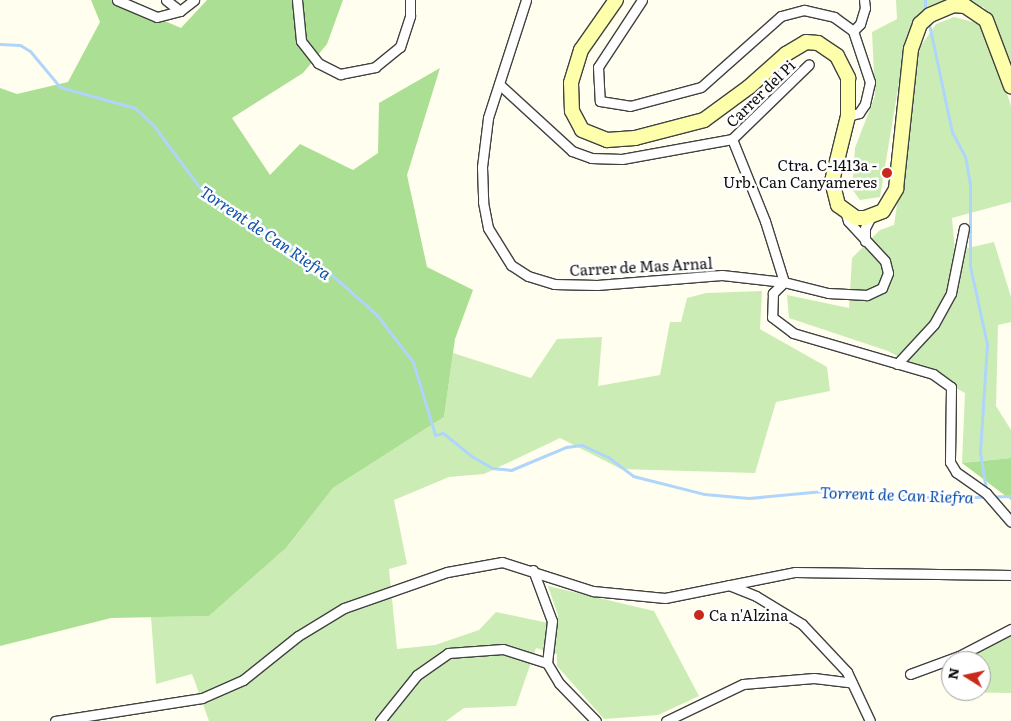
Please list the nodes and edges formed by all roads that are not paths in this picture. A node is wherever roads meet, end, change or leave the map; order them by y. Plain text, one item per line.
1 (117, 0) edge
2 (166, 0) edge
3 (194, 0) edge
4 (297, 0) edge
5 (410, 0) edge
6 (526, 0) edge
7 (616, 0) edge
8 (642, 0) edge
9 (864, 0) edge
10 (180, 11) junction
11 (853, 31) junction
12 (809, 64) dead end
13 (499, 84) junction
14 (1011, 86) edge
15 (848, 116) junction
16 (732, 139) junction
17 (846, 214) junction
18 (871, 216) junction
19 (964, 228) dead end
20 (865, 241) junction
21 (784, 282) junction
22 (897, 364) junction
23 (1011, 522) edge
24 (533, 570) junction
25 (1011, 575) edge
26 (729, 585) junction
27 (1011, 629) edge
28 (547, 663) junction
29 (910, 674) dead end
30 (852, 683) junction
31 (55, 721) edge
32 (380, 721) edge
33 (596, 721) edge
34 (666, 721) edge
35 (870, 721) edge

1 - 10 street
2 - 10 street
3 - 10 street
4 - 5 street
6 - 13 street, Carrer de Mas Arnal
7 - 15 main road
8 - 11 street
9 - 11 street
11 - 15 street
12 - 16 street, Carrer del Pi
13 - 16 street
13 - 21 street, Carrer de Mas Arnal
14 - 18 main road
15 - 17 main road
16 - 21 street, Carrer del Pi
17 - 18 main road
17 - 20 street, Carrer de Mas Arnal
18 - 20 street
19 - 22 street
20 - 21 street, Carrer de Mas Arnal
21 - 22 street
22 - 23 street
24 - 26 street
24 - 28 street
24 - 31 street
25 - 26 street
26 - 30 street
27 - 29 street
28 - 32 street
28 - 33 street
30 - 34 street
30 - 35 street

